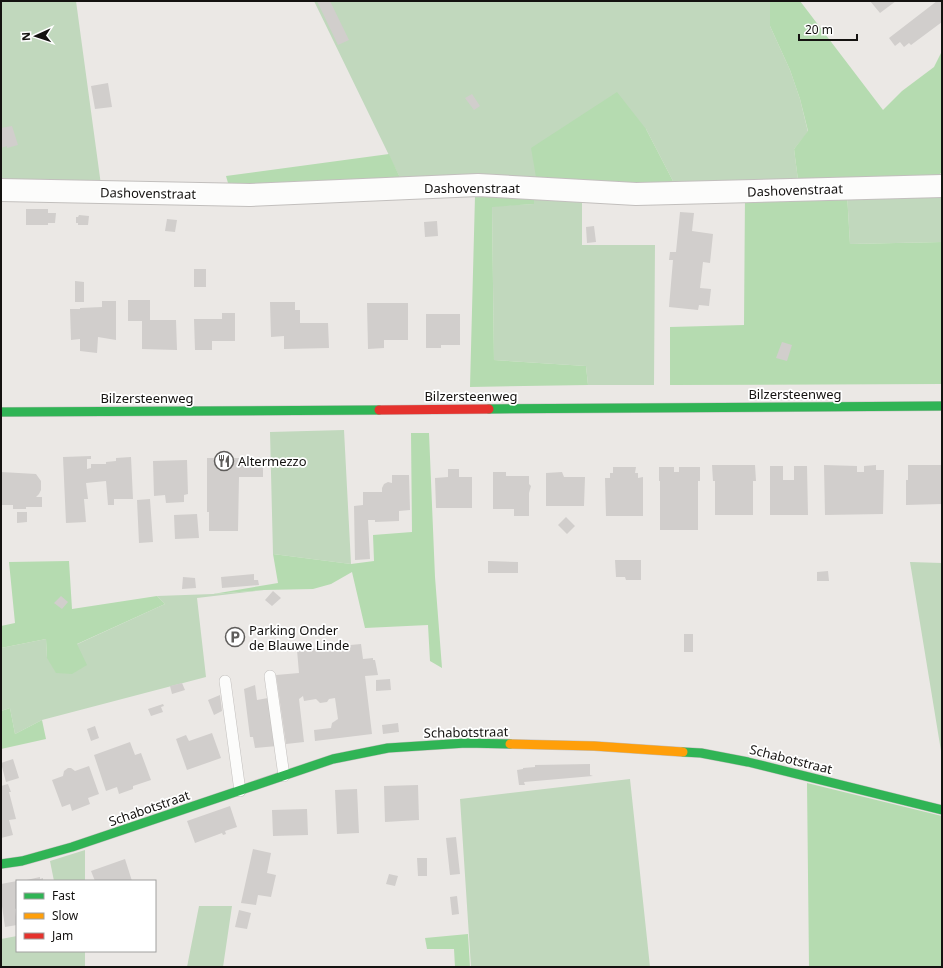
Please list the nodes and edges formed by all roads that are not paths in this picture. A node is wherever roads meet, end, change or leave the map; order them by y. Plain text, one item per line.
1 (942, 186) edge
2 (1, 190) edge
3 (942, 406) edge
4 (1, 412) edge
5 (270, 676) dead end
6 (225, 681) dead end
7 (284, 776) junction
8 (240, 790) junction
9 (942, 810) edge
10 (1, 864) edge

1 - 2 street, Dashovenstraat
3 - 4 street, Bilzersteenweg
5 - 7 lane
6 - 8 lane
7 - 8 street, Schabotstraat
7 - 9 street, Schabotstraat
8 - 10 street, Schabotstraat

